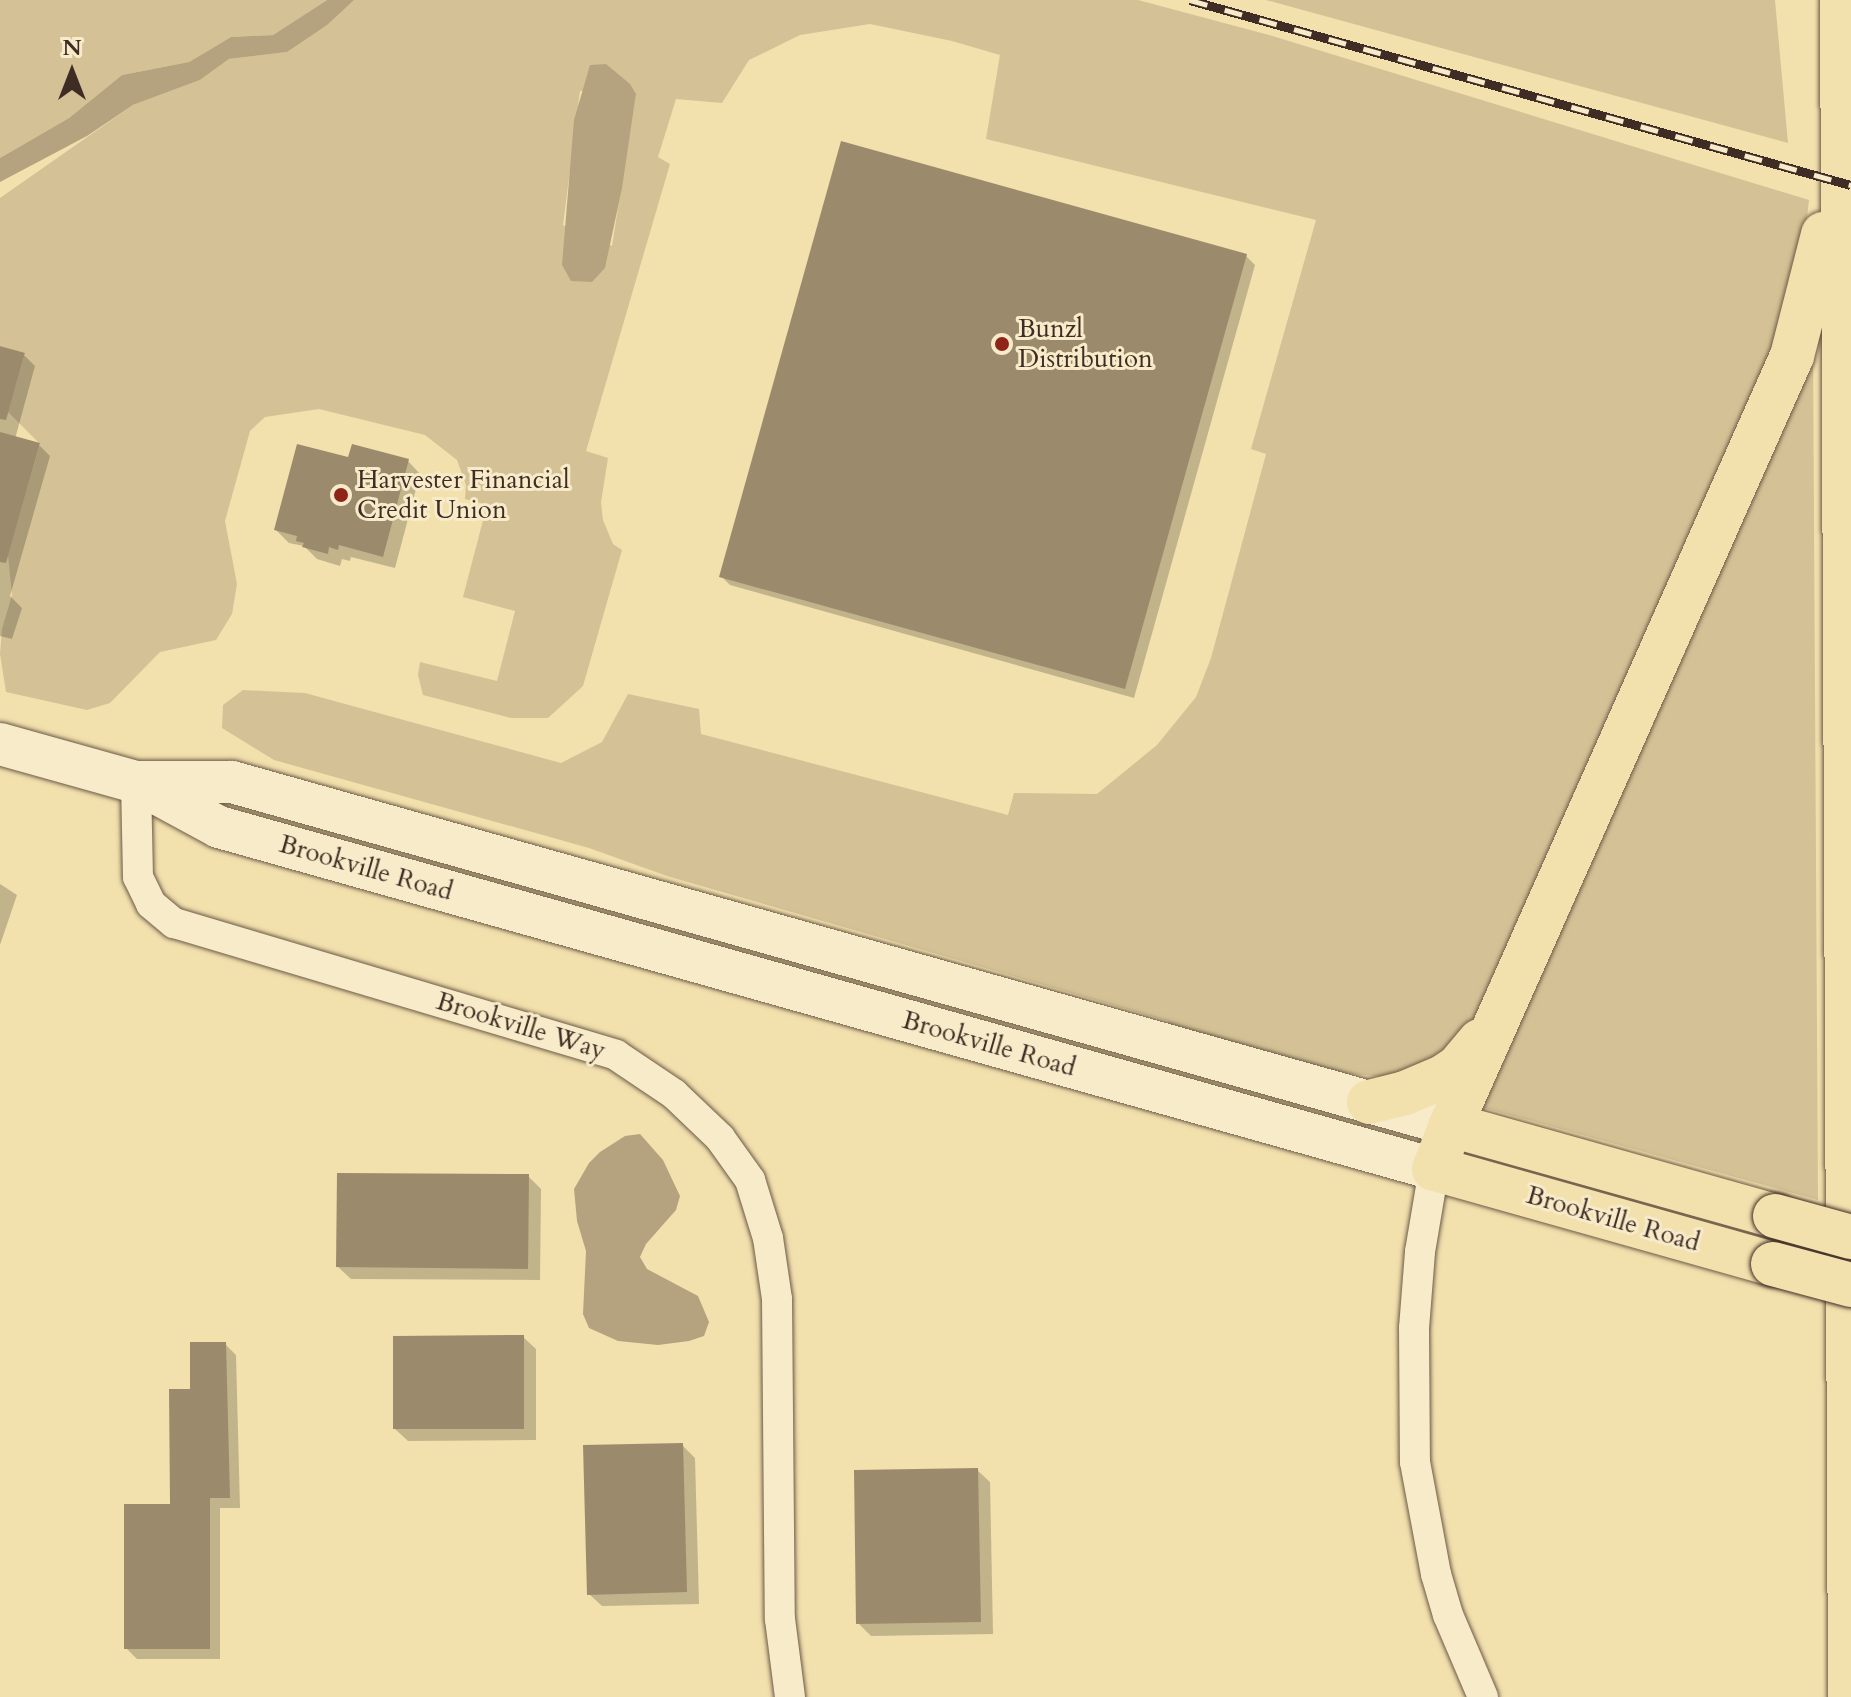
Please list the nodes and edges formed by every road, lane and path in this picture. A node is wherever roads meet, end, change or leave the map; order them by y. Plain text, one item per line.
1 (1842, 0) edge
2 (1842, 45) junction
3 (0, 744) edge
4 (136, 782) junction
5 (1492, 1027) junction
6 (1369, 1102) junction
7 (1451, 1125) junction
8 (1434, 1169) junction
9 (1851, 1237) edge
10 (1851, 1285) edge
11 (790, 1697) edge
12 (1483, 1697) edge
13 (1850, 1697) edge

1 - 2 main road
2 - 5 main road
2 - 13 main road
3 - 4 main road, Brookville Road
4 - 6 main road, Brookville Road
4 - 8 main road, Brookville Road
4 - 11 street, Brookville Way
5 - 6 main road
5 - 7 main road
6 - 7 main road, Brookville Road
7 - 8 main road
7 - 9 main road, Brookville Road, bridge
8 - 10 main road, Brookville Road, bridge
8 - 12 street

